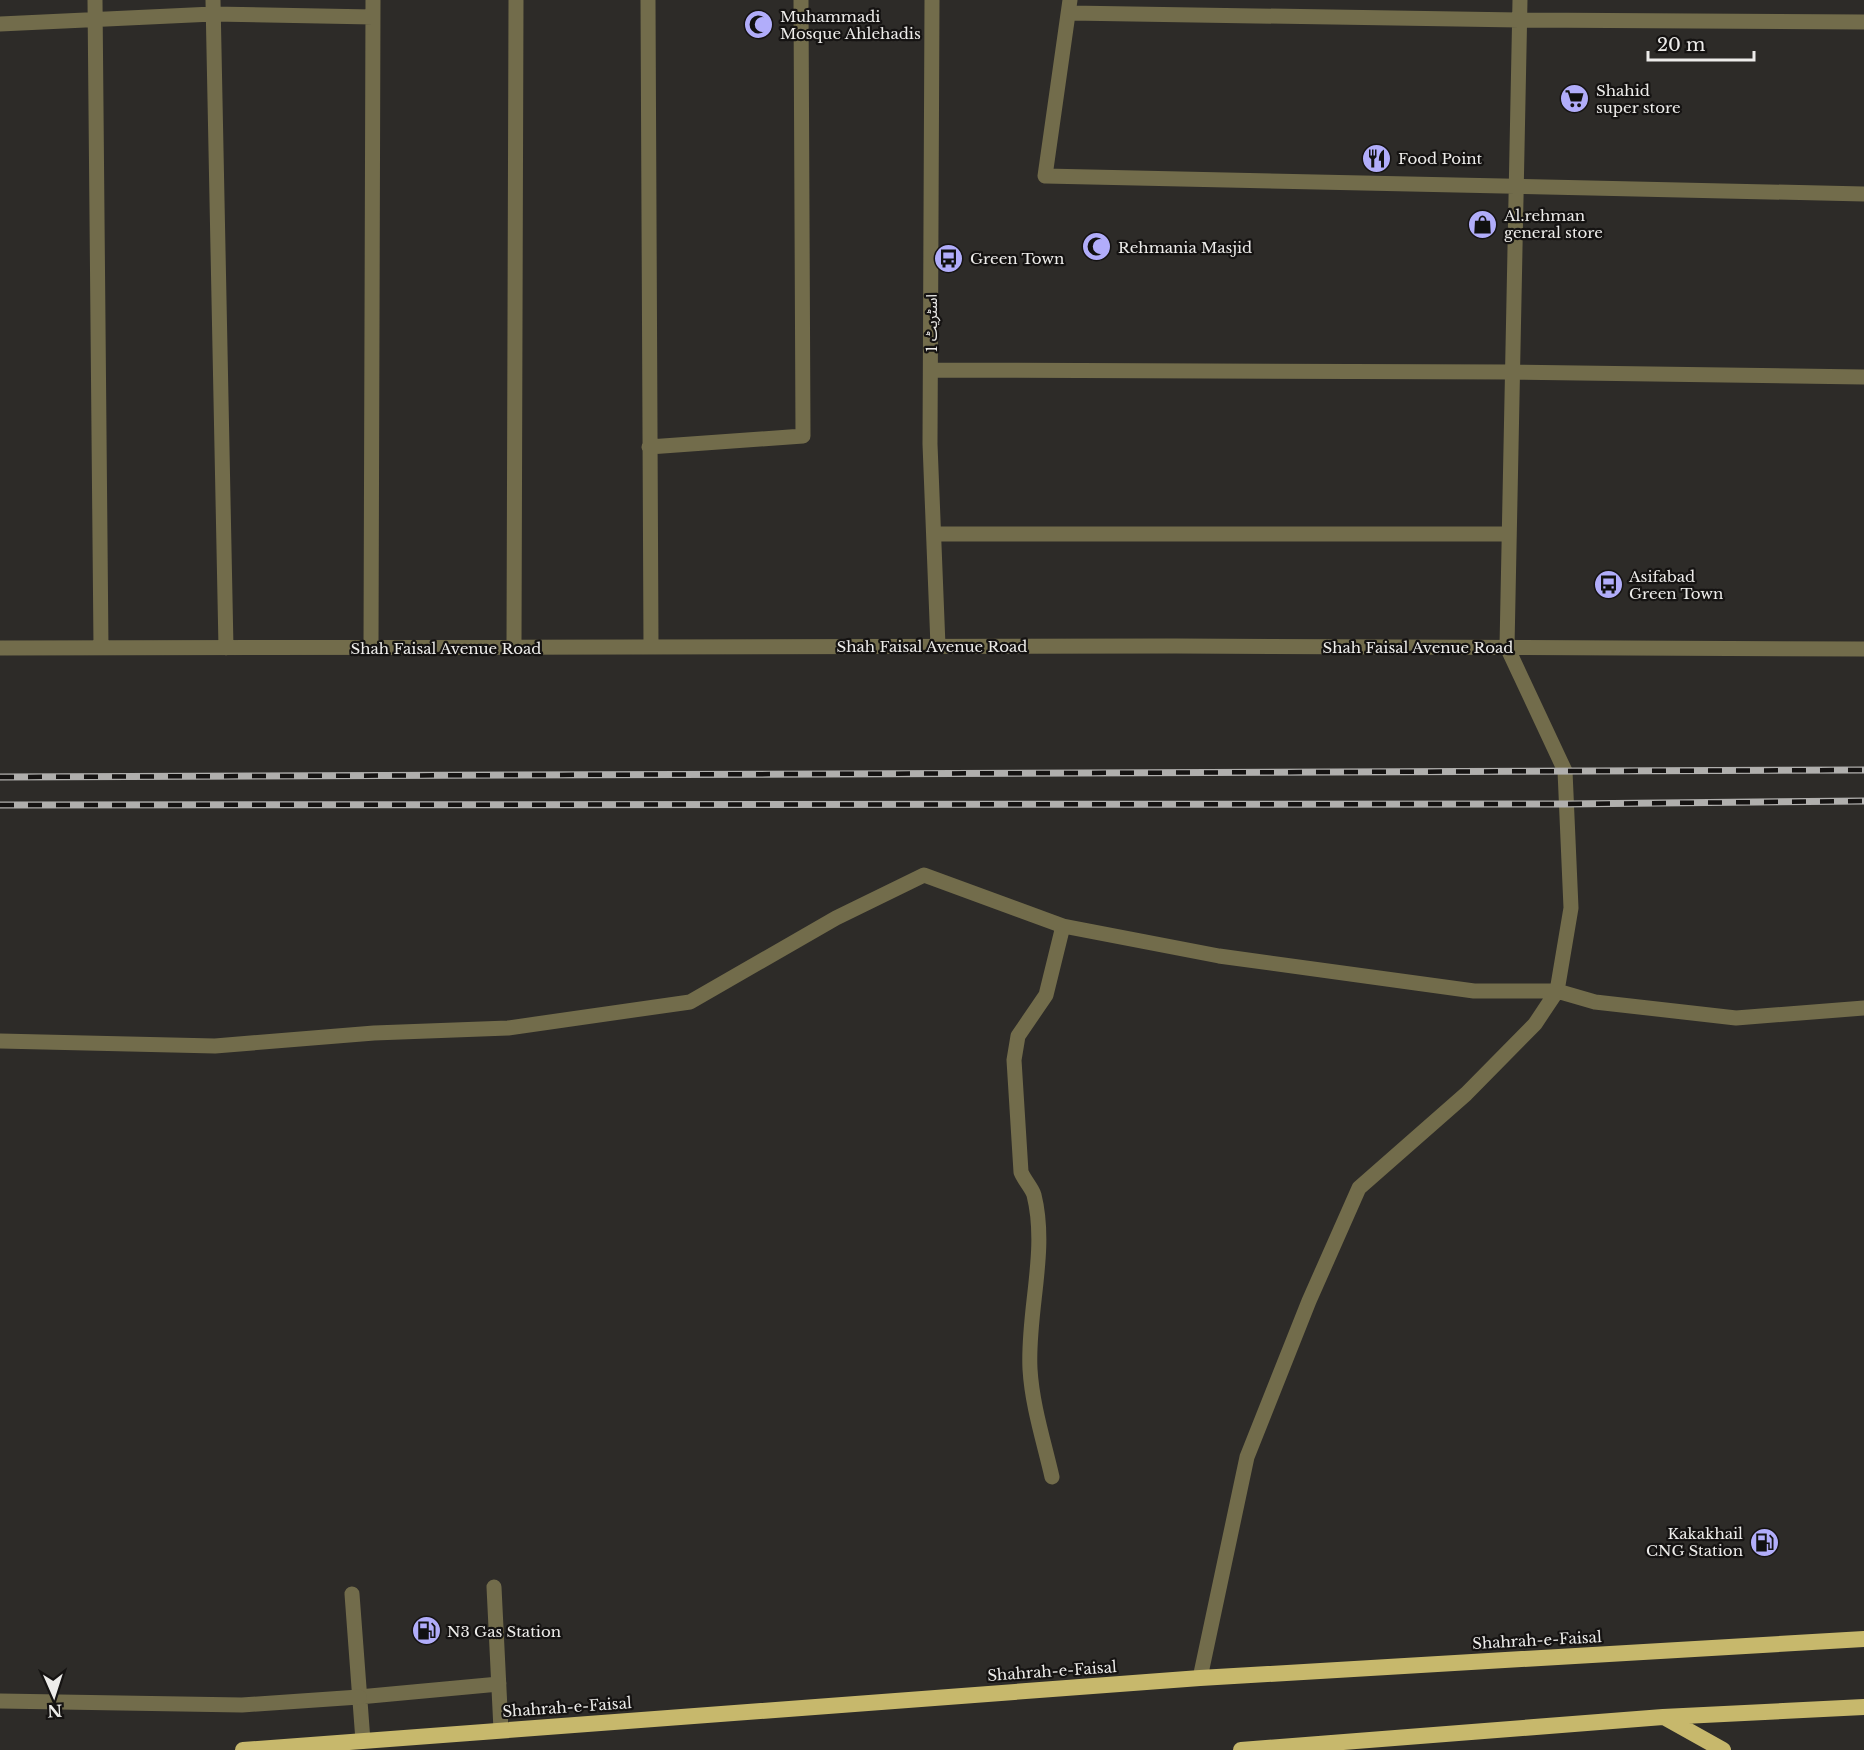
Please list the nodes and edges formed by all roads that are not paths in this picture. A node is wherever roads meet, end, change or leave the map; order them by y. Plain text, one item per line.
1 (95, 0) edge
2 (373, 0) edge
3 (516, 0) edge
4 (648, 0) edge
5 (801, 0) edge
6 (932, 0) edge
7 (1520, 0) edge
8 (213, 7) edge
9 (1070, 7) edge
10 (373, 17) junction
11 (95, 19) junction
12 (1519, 20) junction
13 (1864, 22) edge
14 (0, 24) edge
15 (1516, 186) junction
16 (1864, 194) edge
17 (931, 370) junction
18 (1513, 372) junction
19 (1864, 377) edge
20 (649, 447) junction
21 (934, 534) junction
22 (1509, 534) junction
23 (938, 646) junction
24 (514, 647) junction
25 (651, 647) junction
26 (1507, 647) junction
27 (0, 648) edge
28 (101, 648) junction
29 (226, 648) junction
30 (371, 648) junction
31 (1864, 649) edge
32 (1063, 926) junction
33 (1557, 991) junction
34 (1864, 1008) edge
35 (0, 1041) edge
36 (1052, 1477) dead end
37 (494, 1587) dead end
38 (352, 1594) dead end
39 (1864, 1639) edge
40 (1200, 1678) junction
41 (499, 1684) junction
42 (359, 1697) junction
43 (0, 1701) edge
44 (1864, 1707) edge
45 (1663, 1717) junction
46 (501, 1730) junction
47 (363, 1741) junction
48 (243, 1750) edge
49 (1241, 1750) edge
50 (1723, 1750) edge

1 - 11 street
2 - 10 street
3 - 24 street
4 - 20 street
5 - 20 street
6 - 17 street, اسٹریٹ 1
7 - 12 street
8 - 10 street
8 - 11 street
8 - 29 street
9 - 12 street
9 - 15 street
10 - 30 street
11 - 14 street
11 - 28 street
12 - 13 street
12 - 15 street
15 - 16 street
15 - 18 street
17 - 18 street
17 - 21 street, اسٹریٹ 1
18 - 19 street
18 - 22 street
20 - 25 street
21 - 22 street
21 - 23 street, اسٹریٹ 1
22 - 26 street
23 - 25 street, Shah Faisal Avenue Road
23 - 26 street, Shah Faisal Avenue Road
24 - 25 street, Shah Faisal Avenue Road
24 - 30 street, Shah Faisal Avenue Road
26 - 31 street, Shah Faisal Avenue Road
26 - 33 street
27 - 28 street, Shah Faisal Avenue Road
28 - 29 street, Shah Faisal Avenue Road
29 - 30 street, Shah Faisal Avenue Road
32 - 33 street
32 - 35 street
32 - 36 street
33 - 34 street
33 - 40 street
37 - 41 street
38 - 42 street
39 - 40 highway, Shahrah-e-Faisal
40 - 46 highway, Shahrah-e-Faisal
41 - 42 street
41 - 46 street
42 - 43 street
42 - 47 street
44 - 45 highway
45 - 49 highway
45 - 50 highway
46 - 47 highway, Shahrah-e-Faisal
47 - 48 highway, Shahrah-e-Faisal

